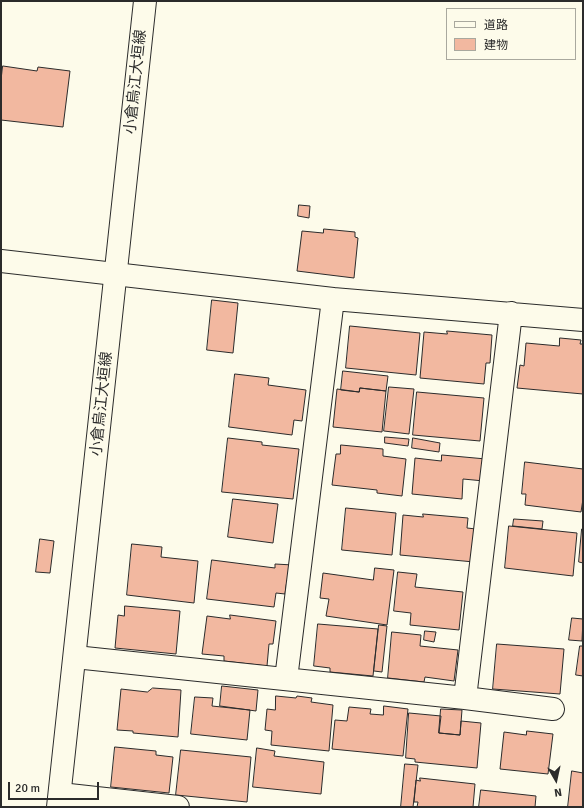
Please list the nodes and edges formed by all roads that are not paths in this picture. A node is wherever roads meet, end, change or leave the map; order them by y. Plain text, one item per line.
1 (145, 1) edge
2 (1, 261) edge
3 (116, 274) junction
4 (333, 299) junction
5 (511, 313) junction
6 (583, 320) edge
7 (75, 657) junction
8 (286, 679) junction
9 (465, 698) junction
10 (553, 709) dead end
11 (59, 801) edge
12 (178, 807) edge

1 - 3 street, 小倉烏江大垣線
2 - 3 street
3 - 4 street
3 - 7 street, 小倉烏江大垣線
4 - 5 street
4 - 8 street
5 - 6 street
5 - 9 street
7 - 8 street
7 - 11 street, 小倉烏江大垣線
8 - 9 street
9 - 10 street
11 - 12 street

